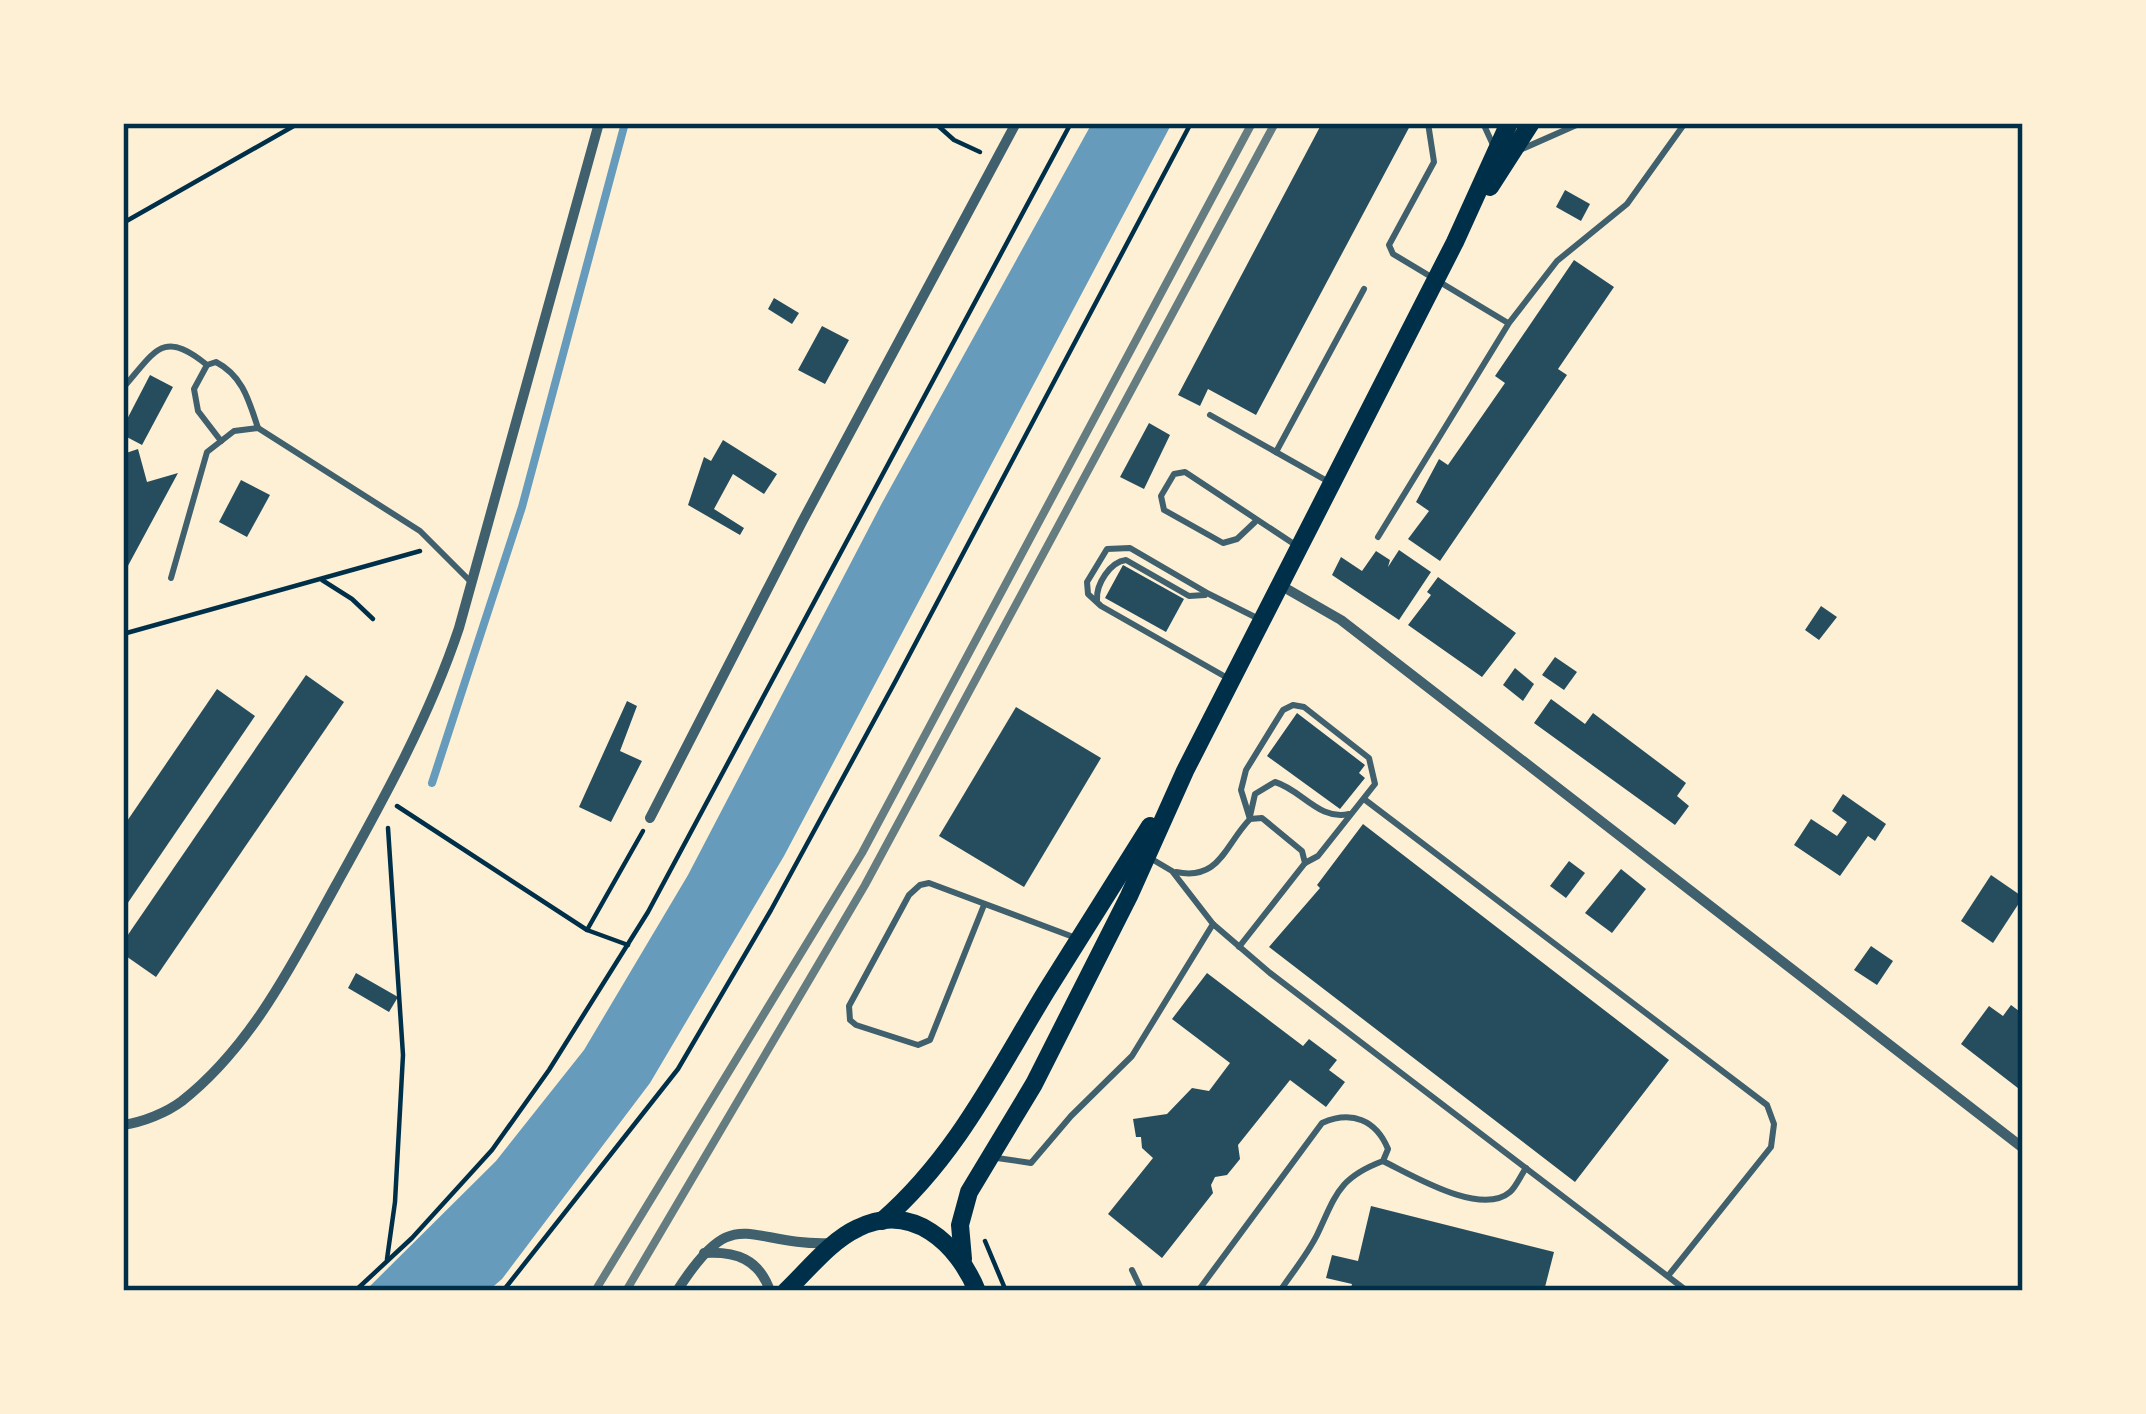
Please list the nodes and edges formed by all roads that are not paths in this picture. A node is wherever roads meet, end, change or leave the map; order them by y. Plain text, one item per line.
1 (598, 123) edge
2 (1016, 123) edge
3 (1428, 123) edge
4 (1483, 123) edge
5 (1509, 123) edge
6 (1532, 123) edge
7 (1581, 123) edge
8 (1685, 123) edge
9 (1503, 155) junction
10 (1438, 278) junction
11 (1364, 290) dead end
12 (1509, 323) junction
13 (207, 365) junction
14 (123, 388) edge
15 (1210, 415) dead end
16 (258, 428) junction
17 (221, 441) junction
18 (1276, 452) junction
19 (1332, 484) junction
20 (1255, 522) junction
21 (1378, 537) dead end
22 (1300, 548) junction
23 (171, 578) dead end
24 (473, 584) junction
25 (1280, 585) junction
26 (1209, 594) junction
27 (1098, 603) junction
28 (1262, 620) junction
29 (1231, 681) junction
30 (1185, 771) junction
31 (1364, 799) junction
32 (1354, 813) junction
33 (650, 818) road end
34 (1250, 819) junction
35 (1147, 856) junction
36 (1305, 863) junction
37 (1172, 871) junction
38 (984, 904) junction
39 (1213, 924) junction
40 (1079, 939) junction
41 (1239, 947) junction
42 (123, 1125) edge
43 (2023, 1148) edge
44 (988, 1154) junction
45 (1383, 1161) junction
46 (1526, 1168) junction
47 (882, 1221) junction
48 (835, 1243) junction
49 (701, 1253) junction
50 (963, 1259) junction
51 (1132, 1270) dead end
52 (1668, 1276) junction
53 (978, 1289) edge
54 (677, 1291) edge
55 (770, 1291) edge
56 (786, 1291) edge
57 (1142, 1291) edge
58 (1198, 1291) edge
59 (1280, 1291) edge
60 (1688, 1291) edge

1 - 24 street
2 - 33 street
3 - 10 lane
4 - 9 lane
5 - 9 main road
6 - 9 main road
7 - 9 lane
8 - 12 lane
9 - 10 main road
10 - 12 lane
10 - 19 main road
11 - 18 lane
12 - 21 lane
13 - 14 lane
13 - 16 lane
13 - 17 lane
15 - 18 lane
16 - 17 lane
16 - 24 lane
17 - 23 lane
18 - 19 lane
19 - 22 main road
20 - 20 lane
20 - 22 lane
22 - 25 main road
24 - 42 street
25 - 28 main road
25 - 43 street
26 - 27 lane
26 - 27 lane
26 - 28 lane
27 - 29 lane
28 - 29 main road
29 - 30 main road
30 - 35 main road
30 - 40 main road
31 - 32 lane
31 - 34 lane
31 - 52 lane
32 - 34 lane
32 - 36 lane
34 - 36 lane
34 - 37 lane
35 - 37 lane
35 - 44 main road
36 - 41 lane
37 - 39 lane
38 - 38 lane
38 - 40 lane
39 - 41 lane
39 - 44 lane
40 - 47 main road
41 - 46 lane
44 - 50 main road
45 - 46 lane
45 - 58 lane
45 - 59 lane
46 - 52 lane
47 - 48 main road
47 - 50 main road
48 - 49 street
48 - 56 main road
49 - 54 street
49 - 55 street
50 - 53 main road
51 - 57 lane
52 - 60 lane

